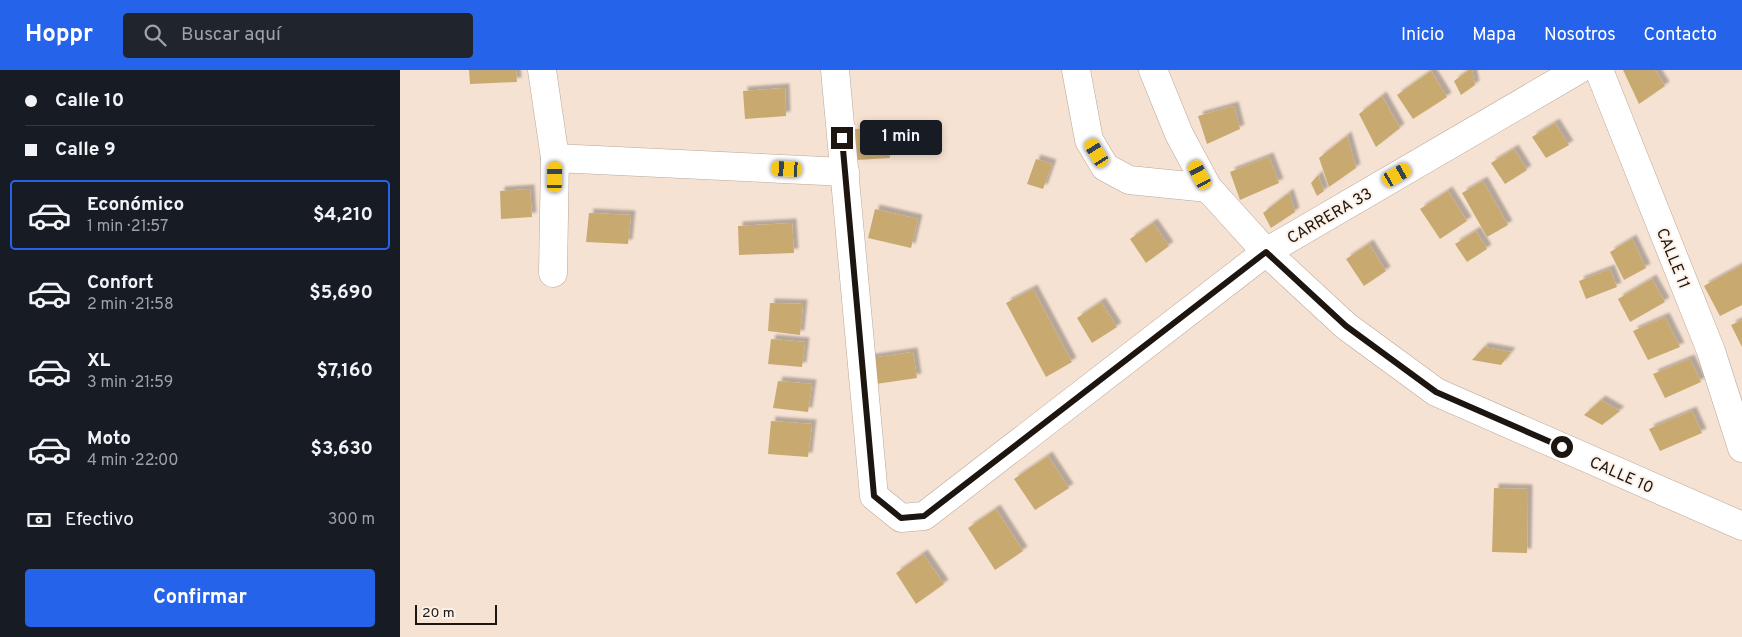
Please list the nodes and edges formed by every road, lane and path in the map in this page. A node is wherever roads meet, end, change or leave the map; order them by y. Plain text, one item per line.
1 (542, 70) edge
2 (835, 70) edge
3 (1076, 70) edge
4 (1153, 70) edge
5 (1578, 70) edge
6 (1599, 70) edge
7 (1614, 70) edge
8 (555, 158) junction
9 (845, 172) junction
10 (1208, 188) junction
11 (1266, 252) junction
12 (553, 273) dead end
13 (1742, 396) edge
14 (1742, 448) edge
15 (1742, 526) edge

1 - 8 street
2 - 9 street
3 - 10 street
4 - 10 street, CALLE 10
5 - 11 street, CARRERA 33
6 - 14 street, CALLE 11
7 - 13 street, CALLE 11
8 - 9 street
8 - 12 street
9 - 11 street, CARRERA 33
10 - 11 street, CALLE 10
11 - 15 street, CALLE 10

